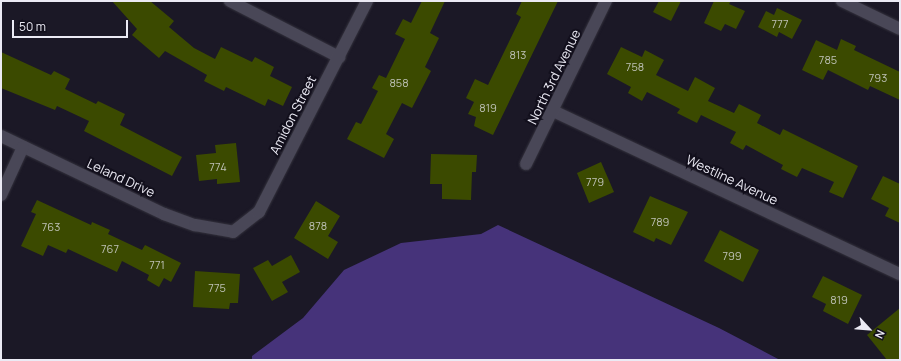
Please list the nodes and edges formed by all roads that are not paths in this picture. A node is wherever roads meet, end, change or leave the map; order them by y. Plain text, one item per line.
1 (230, 1) edge
2 (366, 1) edge
3 (606, 1) edge
4 (842, 1) edge
5 (900, 29) edge
6 (339, 57) junction
7 (552, 111) junction
8 (1, 136) edge
9 (24, 147) junction
10 (526, 164) dead end
11 (1, 195) edge
12 (233, 232) joint
13 (900, 274) edge

1 - 6 street
2 - 6 street, Amidon Street
3 - 7 street, North 3rd Avenue
4 - 5 street
6 - 12 street, Amidon Street
7 - 10 street, North 3rd Avenue
7 - 13 street, Westline Avenue
8 - 9 street, Leland Drive
9 - 11 street
9 - 12 street, Leland Drive

